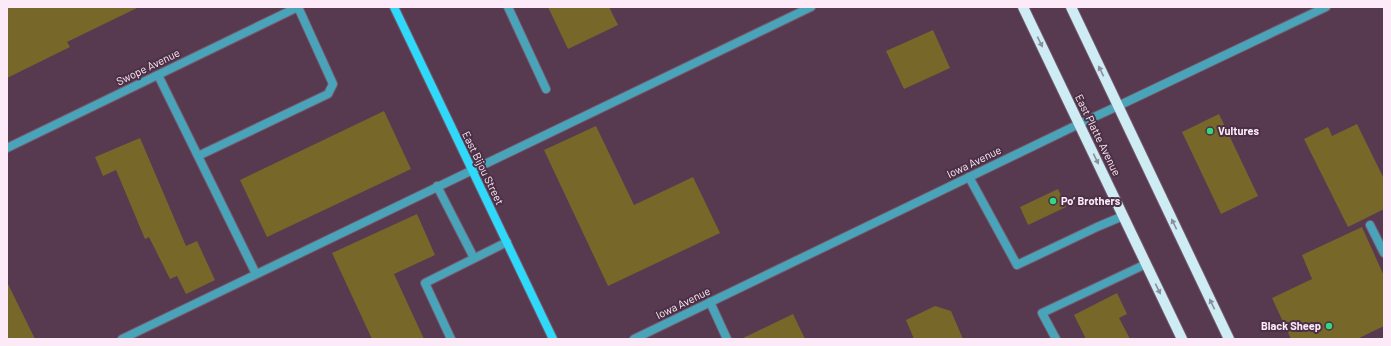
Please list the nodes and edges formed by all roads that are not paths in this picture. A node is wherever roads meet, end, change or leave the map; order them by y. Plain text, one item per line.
1 (298, 7) edge
2 (394, 7) edge
3 (508, 7) edge
4 (811, 7) edge
5 (1023, 7) edge
6 (1071, 7) edge
7 (1326, 7) edge
8 (158, 75) junction
9 (546, 89) dead end
10 (1118, 106) junction
11 (1079, 124) junction
12 (7, 148) edge
13 (198, 156) junction
14 (472, 170) junction
15 (969, 177) junction
16 (437, 186) junction
17 (1123, 216) junction
18 (1370, 225) dead end
19 (507, 242) junction
20 (1384, 253) edge
21 (474, 258) junction
22 (1146, 264) junction
23 (256, 274) junction
24 (710, 302) junction
25 (122, 339) edge
26 (451, 339) edge
27 (553, 339) edge
28 (634, 339) edge
29 (727, 339) edge
30 (1056, 339) edge
31 (1182, 339) edge
32 (1229, 339) edge

1 - 8 street, Swope Avenue
1 - 13 street
2 - 14 street, East Bijou Street
3 - 9 street
4 - 14 street
5 -> 11 main road, East Platte Avenue
10 -> 6 main road
7 - 10 street, Iowa Avenue
8 - 12 street, Swope Avenue
8 - 13 street
10 - 11 street, Iowa Avenue
32 -> 10 main road
11 - 15 street, Iowa Avenue
11 -> 17 main road, East Platte Avenue
13 - 23 street
14 - 16 street
14 - 19 street, East Bijou Street
15 - 17 street
15 - 24 street, Iowa Avenue
16 - 21 street
16 - 23 street
17 - 22 main road, East Platte Avenue
18 - 20 street
19 - 21 street
19 - 27 street, East Bijou Street
21 - 26 street
22 - 30 street
22 -> 31 main road, East Platte Avenue
23 - 25 street
24 - 28 street, Iowa Avenue
24 - 29 street

